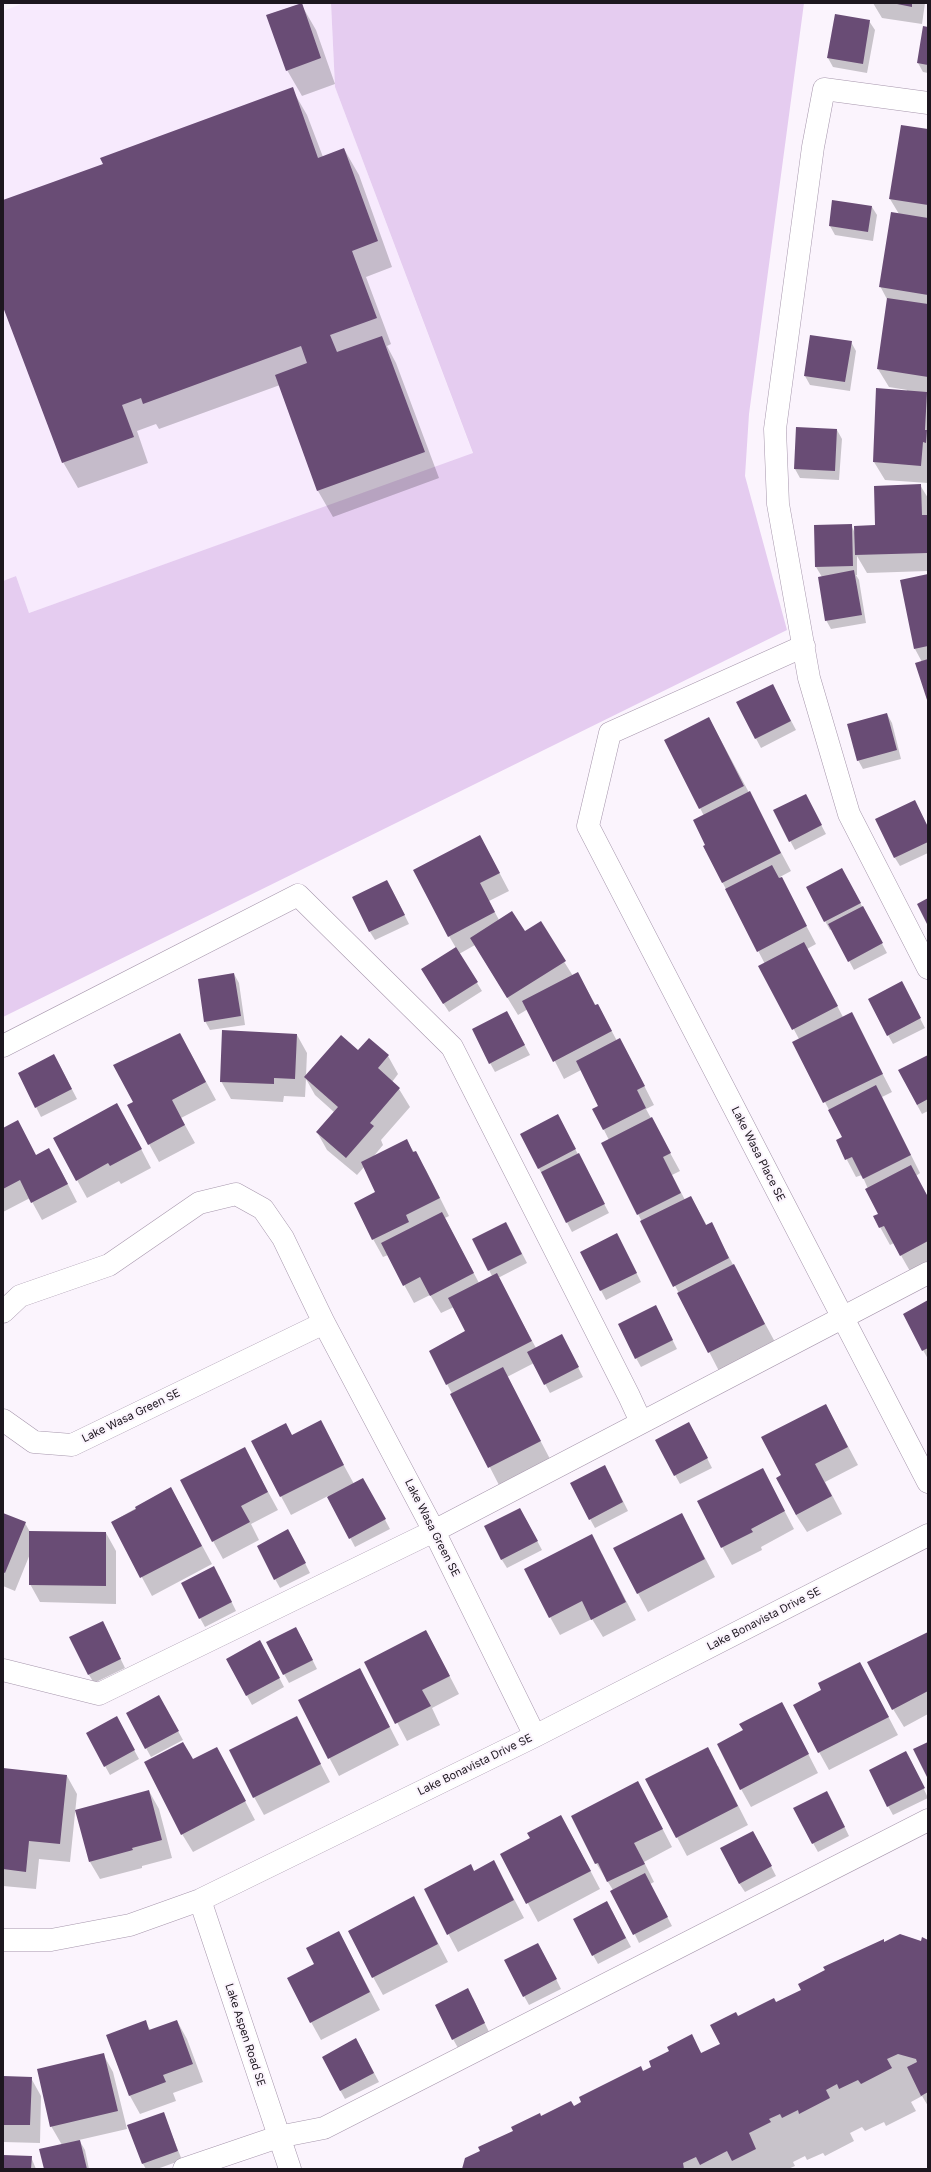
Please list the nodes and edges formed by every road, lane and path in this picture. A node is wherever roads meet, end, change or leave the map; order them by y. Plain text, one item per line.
1 (928, 104) edge
2 (804, 646) junction
3 (928, 968) edge
4 (3, 1046) edge
5 (928, 1273) edge
6 (3, 1312) edge
7 (842, 1317) junction
8 (324, 1323) junction
9 (3, 1420) edge
10 (641, 1422) junction
11 (928, 1482) edge
12 (434, 1531) junction
13 (928, 1535) edge
14 (3, 1670) edge
15 (535, 1736) junction
16 (928, 1820) edge
17 (200, 1900) junction
18 (3, 1940) edge
19 (278, 2137) junction
20 (184, 2169) edge
21 (290, 2169) edge

1 - 2 street
2 - 3 street
2 - 7 street, Lake Wasa Place SE
4 - 10 street
5 - 7 street
6 - 8 street, Lake Wasa Green SE
7 - 10 street
7 - 11 street, Lake Wasa Place SE
8 - 9 street, Lake Wasa Green SE
8 - 12 street, Lake Wasa Green SE
10 - 12 street
12 - 14 street
12 - 15 street, Lake Wasa Green SE
13 - 15 street, Lake Bonavista Drive SE
15 - 17 street, Lake Bonavista Drive SE
16 - 19 street
17 - 18 street, Lake Bonavista Drive SE
17 - 19 street, Lake Aspen Road SE
19 - 20 street
19 - 21 street, Lake Aspen Road SE

